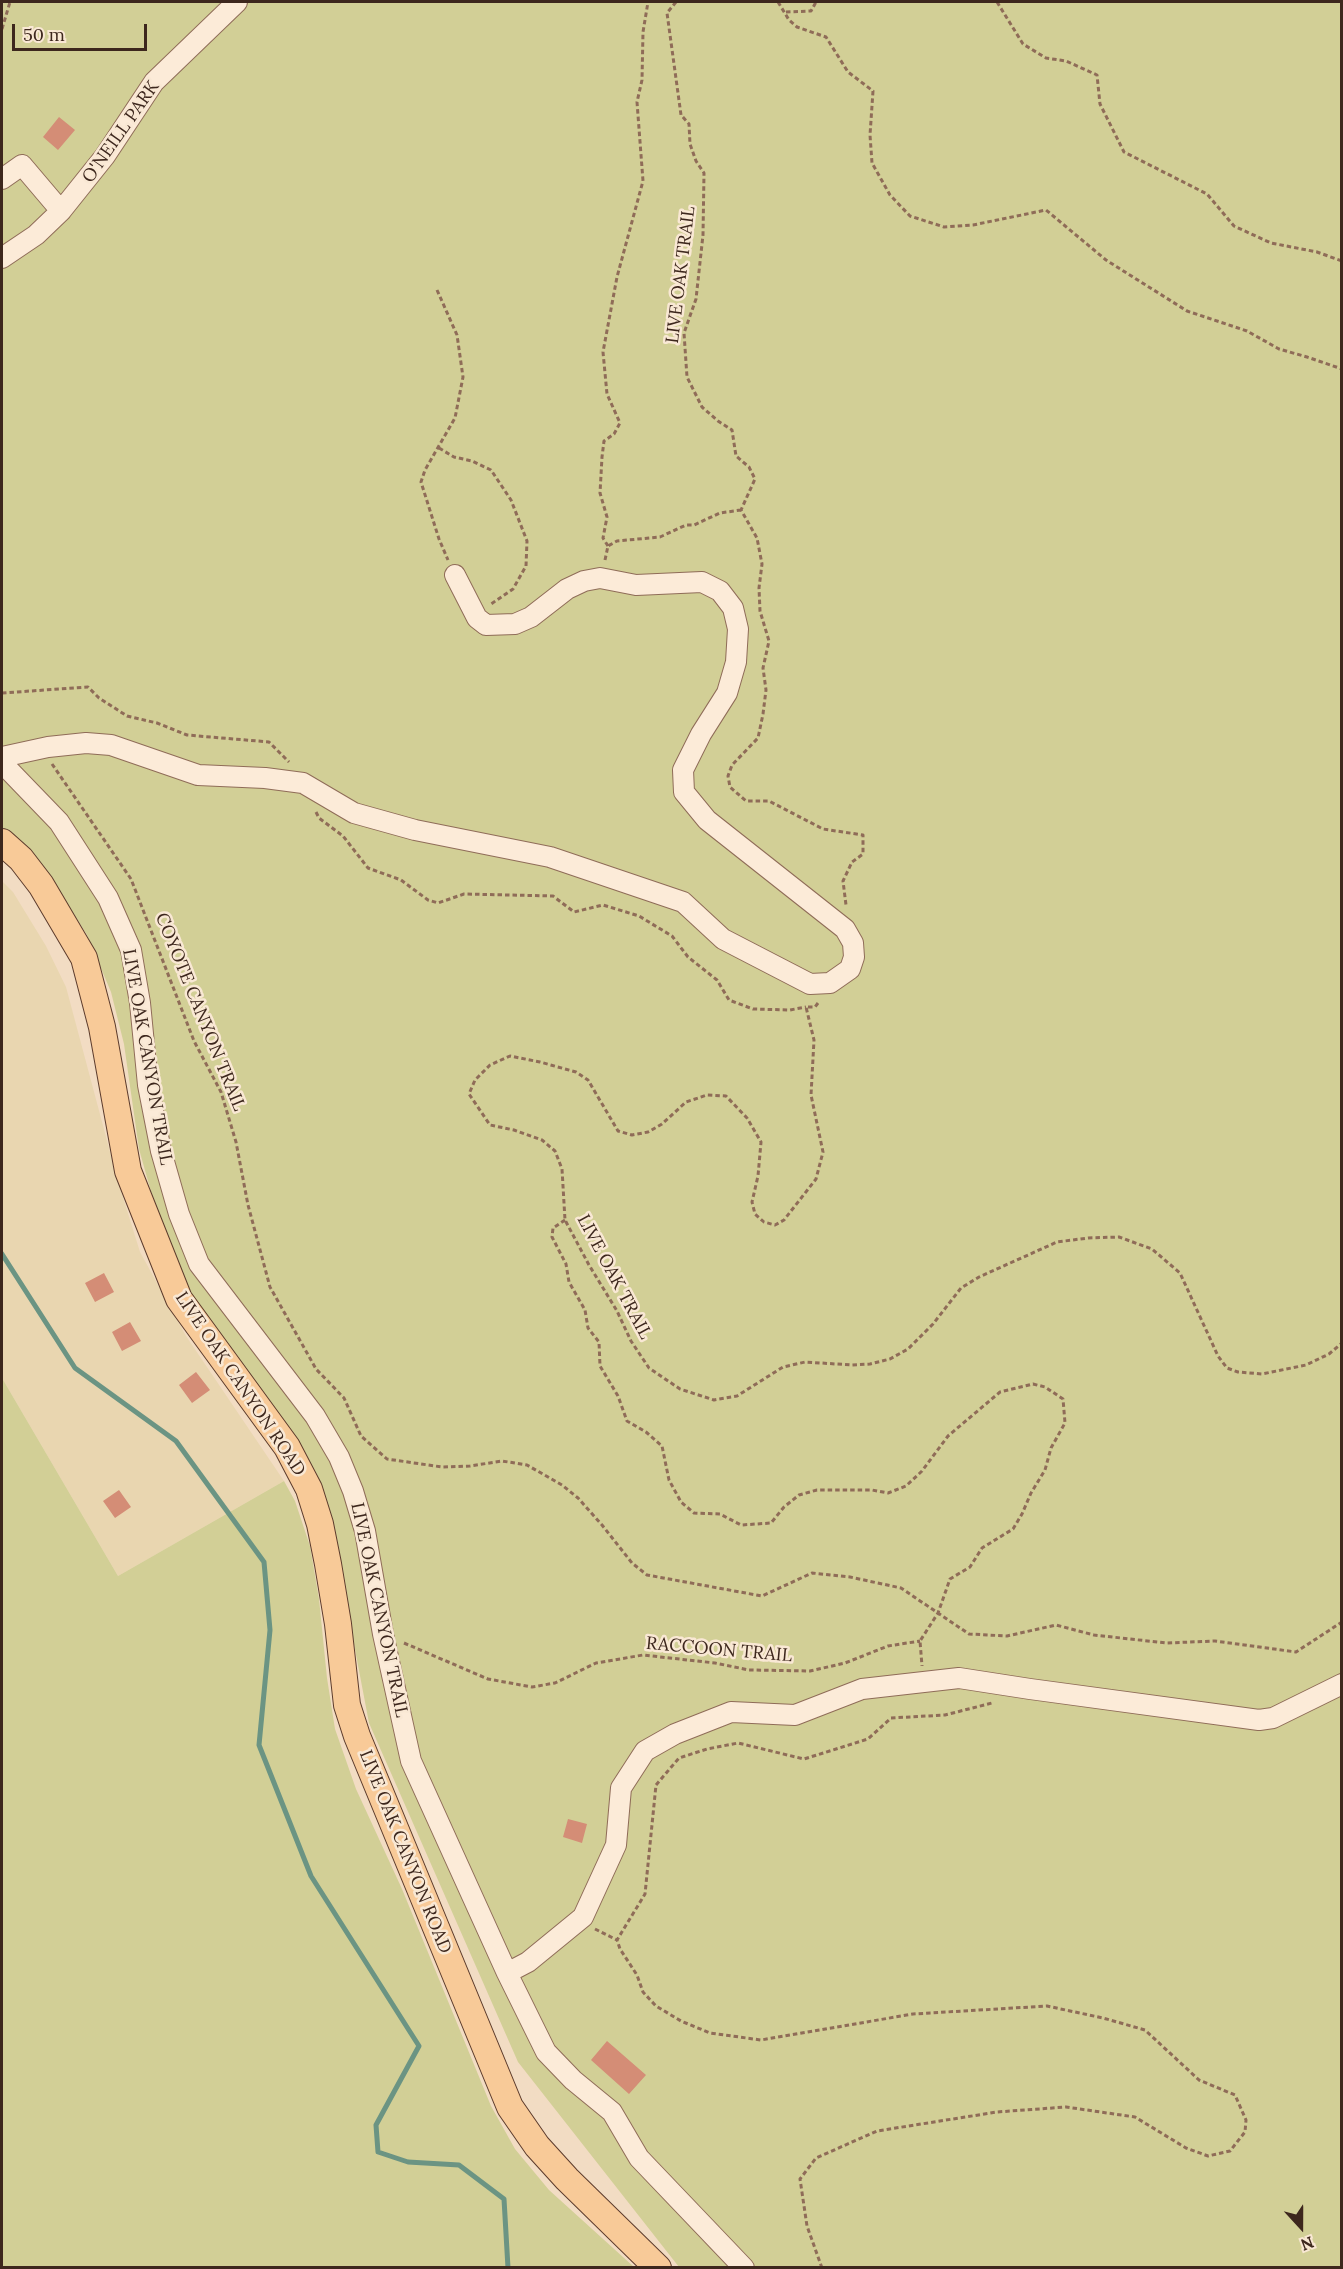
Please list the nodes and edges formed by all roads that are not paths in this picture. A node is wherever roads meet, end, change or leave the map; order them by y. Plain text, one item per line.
1 (237, 2) edge
2 (2, 179) edge
3 (61, 211) junction
4 (2, 258) edge
5 (455, 574) road end
6 (2, 757) edge
7 (2, 763) edge
8 (2, 842) edge
9 (1341, 1684) edge
10 (507, 1973) junction
11 (658, 2268) edge
12 (744, 2268) edge

1 - 3 street, O'NEILL PARK
2 - 3 street
3 - 4 street, O'NEILL PARK
5 - 6 street
7 - 10 street, LIVE OAK CANYON TRAIL
8 - 11 main road, LIVE OAK CANYON ROAD
9 - 10 street
10 - 12 street, LIVE OAK CANYON TRAIL

